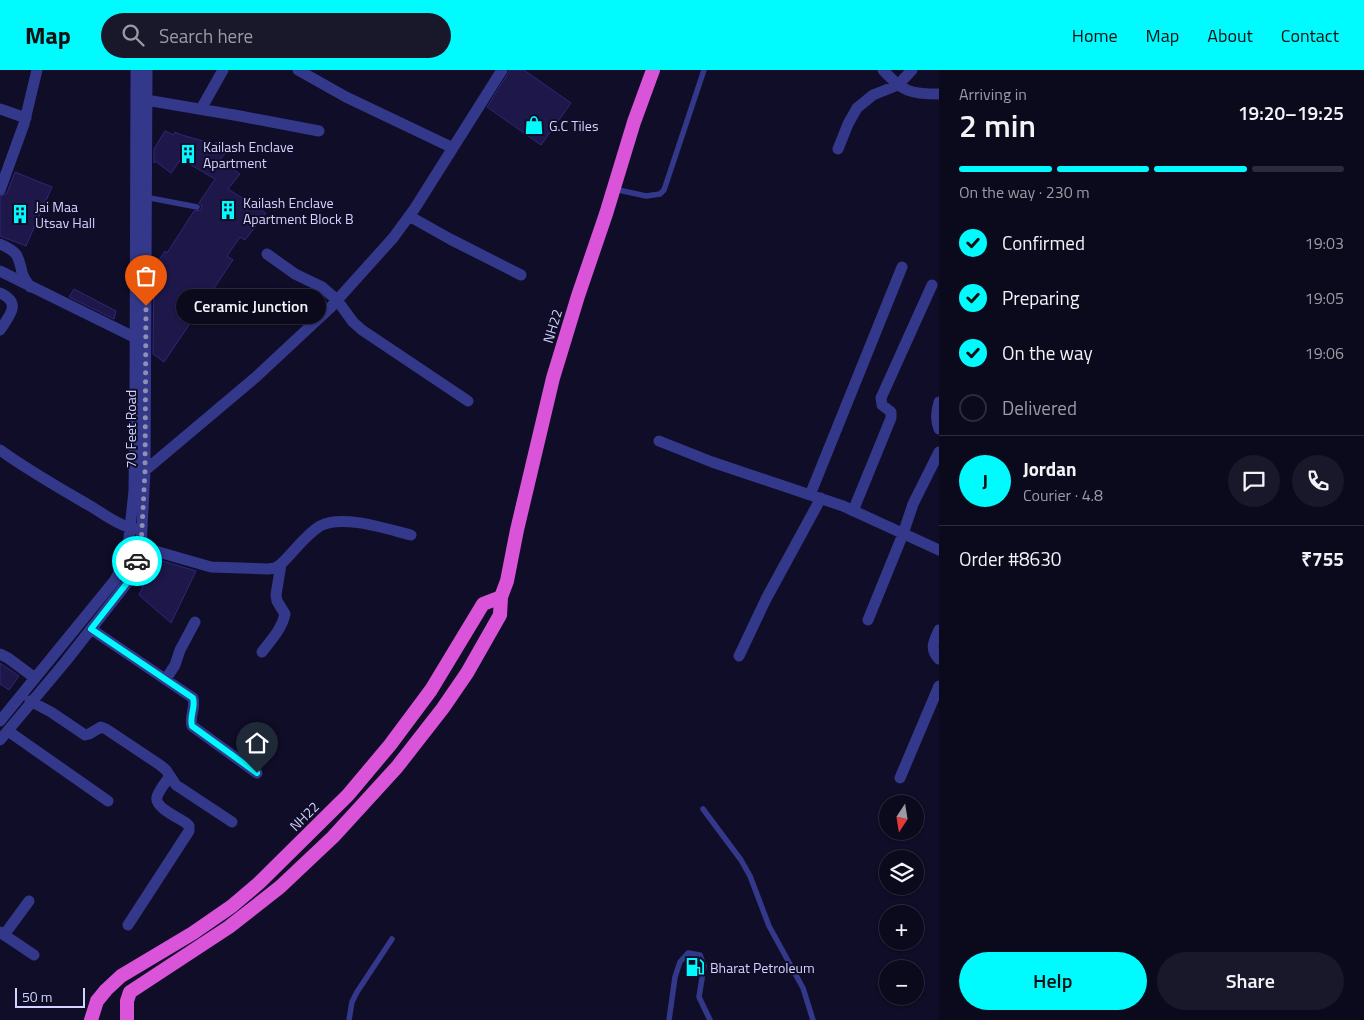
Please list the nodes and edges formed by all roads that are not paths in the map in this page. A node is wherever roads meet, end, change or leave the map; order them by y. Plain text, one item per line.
1 (37, 70) edge
2 (136, 70) edge
3 (147, 70) edge
4 (223, 70) edge
5 (298, 70) edge
6 (502, 70) edge
7 (653, 70) edge
8 (704, 70) edge
9 (883, 70) edge
10 (912, 70) edge
11 (898, 85) junction
12 (939, 94) edge
13 (146, 100) junction
14 (0, 109) edge
15 (201, 109) junction
16 (26, 118) junction
17 (319, 131) dead end
18 (140, 139) junction
19 (453, 148) junction
20 (838, 149) dead end
21 (614, 189) junction
22 (0, 190) edge
23 (145, 197) junction
24 (196, 208) dead end
25 (409, 216) junction
26 (0, 244) edge
27 (267, 254) dead end
28 (902, 267) dead end
29 (0, 271) edge
30 (521, 275) dead end
31 (932, 285) dead end
32 (30, 286) junction
33 (0, 292) edge
34 (337, 300) junction
35 (0, 330) edge
36 (140, 340) junction
37 (468, 400) dead end
38 (939, 402) edge
39 (939, 429) edge
40 (659, 441) dead end
41 (0, 450) edge
42 (939, 452) edge
43 (145, 471) junction
44 (134, 478) junction
45 (815, 496) junction
46 (853, 511) junction
47 (136, 529) junction
48 (903, 534) junction
49 (411, 535) dead end
50 (141, 547) junction
51 (938, 547) edge
52 (281, 564) junction
53 (501, 597) junction
54 (868, 620) dead end
55 (194, 622) dead end
56 (91, 629) junction
57 (939, 630) edge
58 (262, 652) dead end
59 (56, 653) junction
60 (0, 654) edge
61 (739, 656) dead end
62 (939, 659) edge
63 (66, 661) junction
64 (36, 678) junction
65 (166, 679) junction
66 (939, 686) edge
67 (30, 701) junction
68 (0, 721) edge
69 (2, 736) edge
70 (257, 773) dead end
71 (170, 776) junction
72 (900, 778) dead end
73 (108, 801) dead end
74 (702, 809) dead end
75 (232, 822) dead end
76 (29, 901) dead end
77 (128, 925) dead end
78 (2, 933) edge
79 (392, 939) dead end
80 (34, 955) dead end
81 (91, 1020) edge
82 (127, 1020) edge
83 (349, 1020) edge
84 (669, 1020) edge
85 (710, 1020) edge
86 (813, 1020) edge

1 - 16 street
2 - 18 street, 70 Feet Road
3 - 13 street, 70 Feet Road
4 - 15 street
5 - 19 street
6 - 19 street
7 - 21 highway, NH22
8 - 21 lane
9 - 11 street
10 - 11 street
11 - 12 street
11 - 20 street
13 - 15 street
13 - 18 street, 70 Feet Road
14 - 16 street
15 - 17 street
16 - 22 street
18 - 23 street, 70 Feet Road
18 - 36 street, 70 Feet Road
19 - 25 street
21 - 53 highway, NH22
23 - 24 lane
23 - 36 street, 70 Feet Road
25 - 30 street
25 - 34 street
26 - 32 street
27 - 34 street
28 - 45 street
29 - 32 street
31 - 46 street
32 - 36 street
33 - 35 street
34 - 37 street
34 - 43 street
36 - 43 street, 70 Feet Road
36 - 44 street, 70 Feet Road
38 - 39 street
40 - 45 street
41 - 47 street
42 - 48 street
43 - 44 street
43 - 47 street, 70 Feet Road
44 - 47 street, 70 Feet Road
45 - 46 street
45 - 61 street
46 - 48 street
47 - 50 street, 70 Feet Road
47 - 59 street, 70 Feet Road
48 - 51 street
48 - 54 street
49 - 52 street
50 - 52 street
50 - 56 street, 70 Feet Road
52 - 58 street
53 - 81 highway, NH22
53 - 82 highway, NH22
55 - 65 street
56 - 63 street, 70 Feet Road
56 - 65 street
57 - 62 street
59 - 63 street
59 - 64 street, 70 Feet Road
60 - 64 street
63 - 67 street, 70 Feet Road
64 - 68 street, 70 Feet Road
65 - 70 street
66 - 72 street
67 - 69 street, 70 Feet Road
67 - 71 street
69 - 73 street
71 - 75 street
71 - 77 street
74 - 86 lane
76 - 78 street
78 - 80 street
79 - 83 lane
84 - 85 lane

